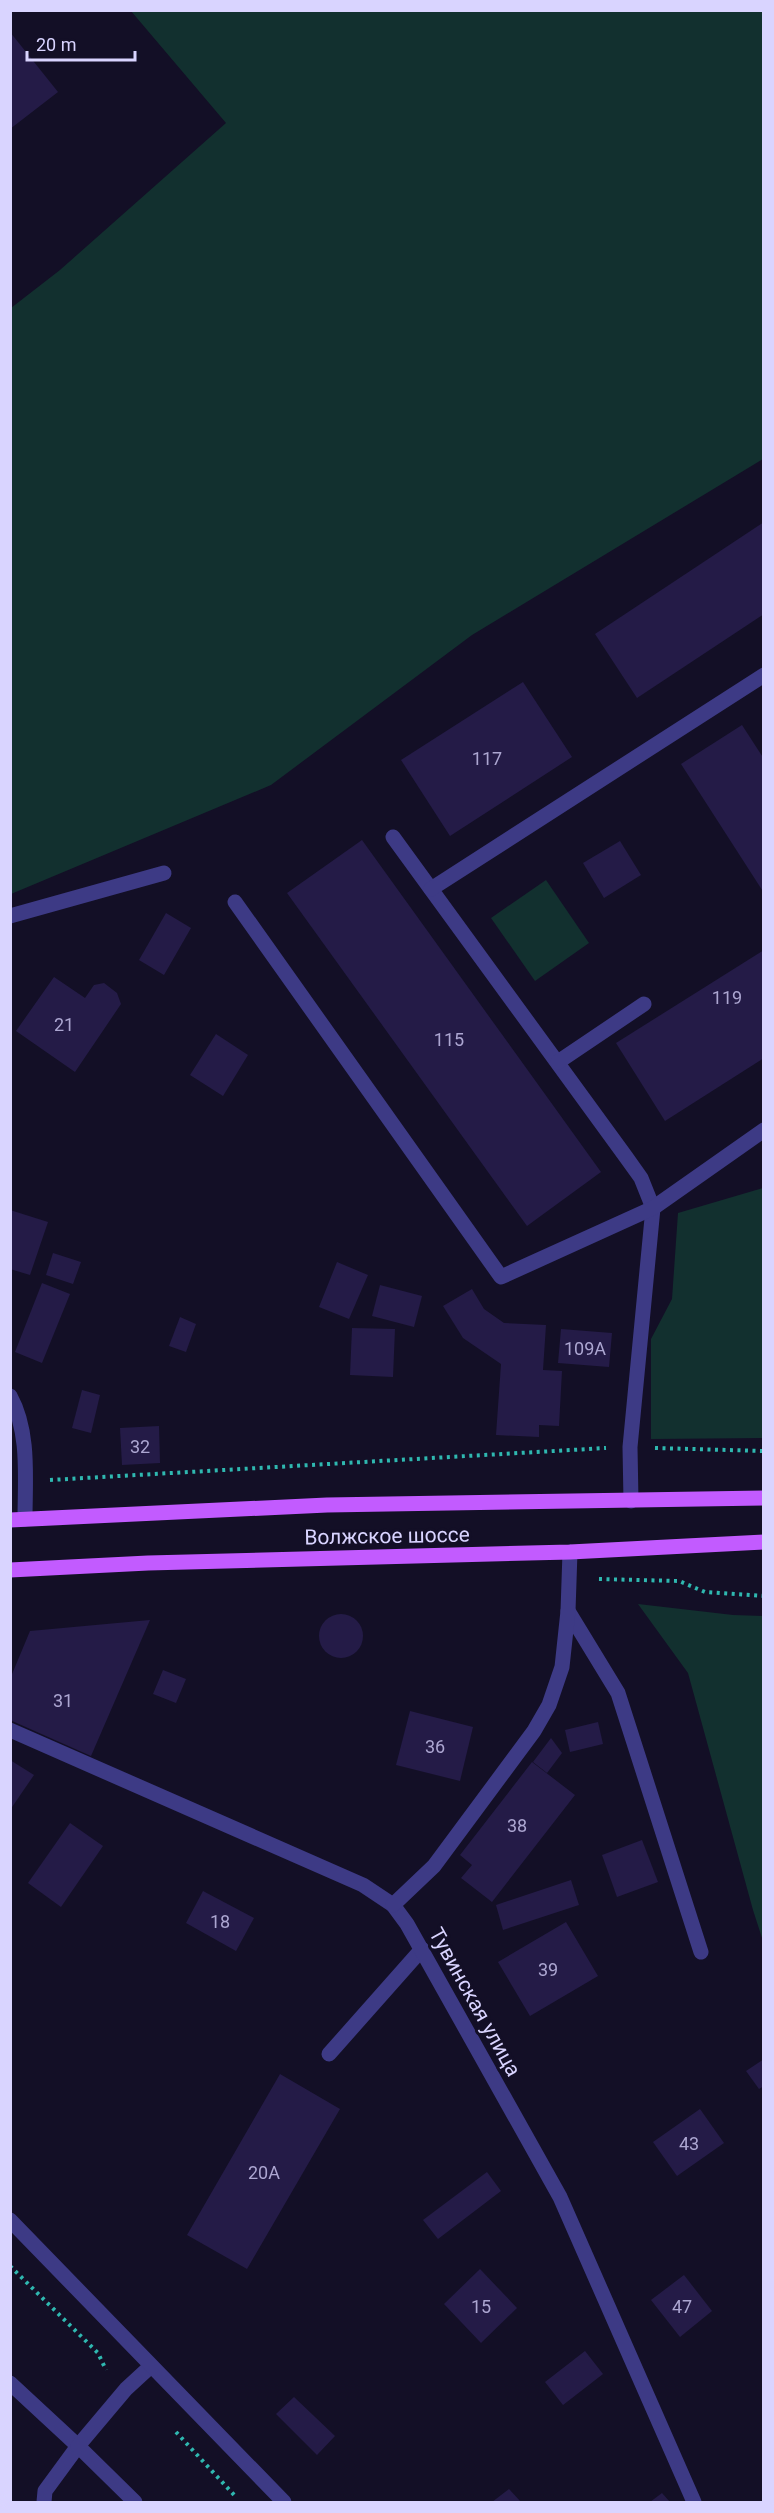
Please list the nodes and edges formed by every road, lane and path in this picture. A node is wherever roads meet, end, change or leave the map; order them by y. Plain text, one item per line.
1 (764, 675) edge
2 (393, 837) dead end
3 (164, 873) dead end
4 (431, 889) junction
5 (235, 902) dead end
6 (10, 916) edge
7 (644, 1004) dead end
8 (558, 1062) junction
9 (764, 1130) edge
10 (653, 1208) junction
11 (10, 1396) edge
12 (630, 1447) junction
13 (764, 1451) edge
14 (25, 1481) junction
15 (764, 1497) edge
16 (631, 1501) junction
17 (18, 1519) edge
18 (764, 1542) edge
19 (570, 1552) junction
20 (10, 1570) edge
21 (568, 1611) junction
22 (10, 1730) edge
23 (393, 1905) junction
24 (422, 1949) junction
25 (701, 1952) dead end
26 (329, 2054) dead end
27 (10, 2220) edge
28 (10, 2266) edge
29 (151, 2366) junction
30 (106, 2370) dead end
31 (10, 2384) edge
32 (170, 2425) dead end
33 (78, 2446) junction
34 (236, 2497) dead end
35 (44, 2502) edge
36 (135, 2502) edge
37 (284, 2502) edge
38 (694, 2502) edge

1 - 4 street
2 - 4 street
3 - 6 street
4 - 8 street
5 - 10 street
7 - 8 street
8 - 10 street
9 - 10 street
10 - 12 street
11 - 14 street
12 - 13 path
12 - 14 path
12 - 16 street
14 - 17 street
15 - 16 main road, Волжское шоссе
16 - 17 main road, Волжское шоссе
18 - 19 main road, Волжское шоссе
19 - 20 main road, Волжское шоссе
19 - 21 street
21 - 23 street
21 - 25 street
22 - 23 street, Тувинская улица
23 - 24 street, Тувинская улица
24 - 26 street
24 - 38 street, Тувинская улица
27 - 29 street
28 - 30 path
29 - 33 street
29 - 37 street
31 - 33 street
32 - 34 path
33 - 35 street
33 - 36 street

